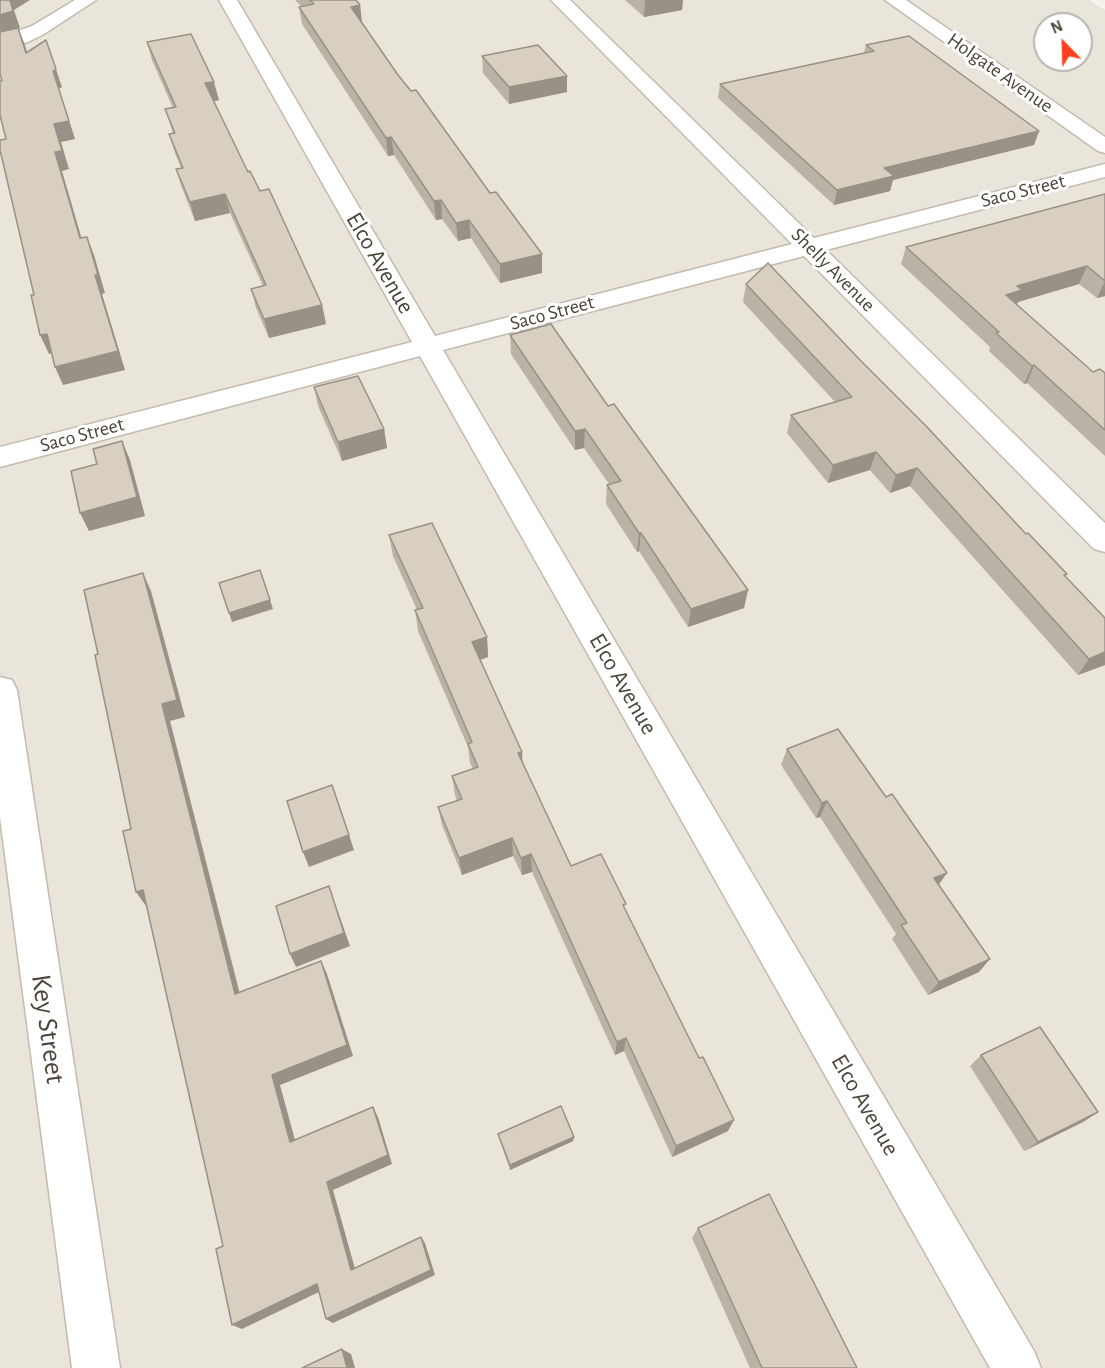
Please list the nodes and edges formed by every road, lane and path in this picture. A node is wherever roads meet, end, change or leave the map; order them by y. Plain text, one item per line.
1 (87, 0) edge
2 (228, 0) edge
3 (560, 0) edge
4 (894, 0) edge
5 (0, 43) edge
6 (1105, 147) edge
7 (1105, 170) edge
8 (809, 246) junction
9 (428, 346) junction
10 (0, 456) edge
11 (1105, 541) edge
12 (0, 690) edge
13 (96, 1368) edge
14 (1017, 1368) edge

1 - 5 street
2 - 9 street, Elco Avenue
3 - 8 street, Shelly Avenue
4 - 6 street, Holgate Avenue
7 - 8 street, Saco Street
8 - 9 street, Saco Street
8 - 11 street, Shelly Avenue
9 - 10 street, Saco Street
9 - 14 street, Elco Avenue
12 - 13 street, Key Street

